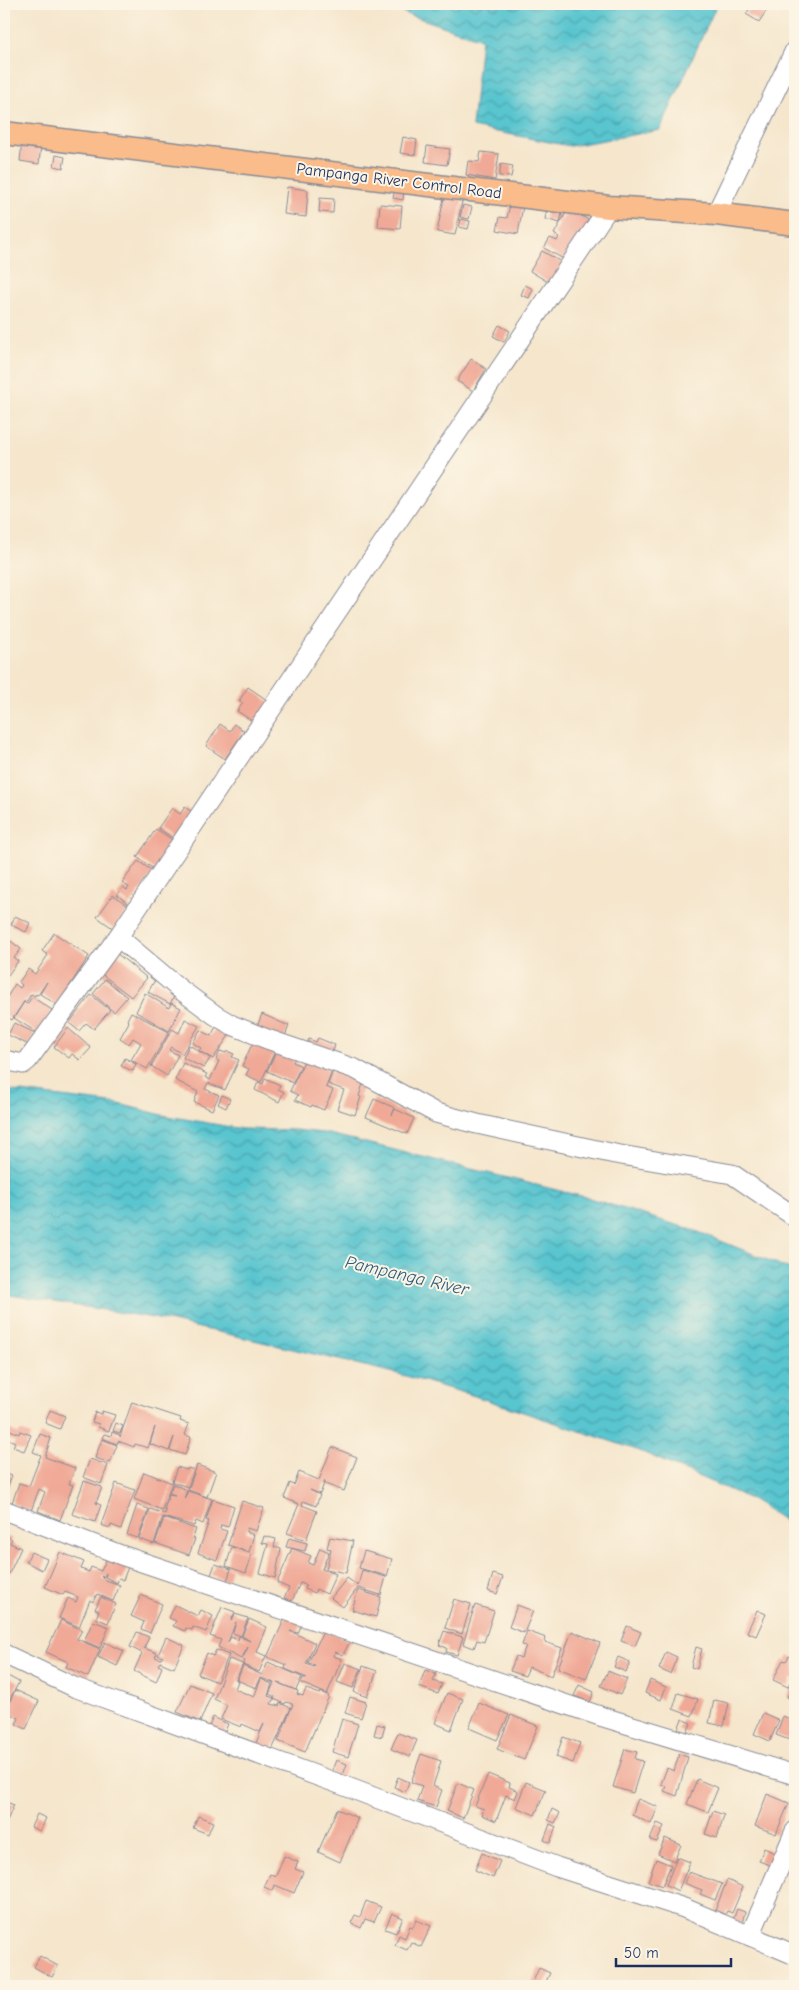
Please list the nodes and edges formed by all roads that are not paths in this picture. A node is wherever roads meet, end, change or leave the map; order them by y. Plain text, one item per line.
1 (795, 50) edge
2 (4, 133) edge
3 (609, 207) junction
4 (716, 214) junction
5 (795, 224) edge
6 (118, 937) junction
7 (4, 1060) edge
8 (795, 1217) edge
9 (4, 1510) edge
10 (4, 1654) edge
11 (795, 1775) edge
12 (795, 1831) edge
13 (750, 1936) junction
14 (795, 1955) edge

1 - 4 street
2 - 3 main road, Pampanga River Control Road
3 - 4 main road, Pampanga River Control Road
3 - 6 street
4 - 5 main road, Pampanga River Control Road
6 - 7 street
6 - 8 street
9 - 11 street
10 - 13 street
12 - 13 street
13 - 14 street

